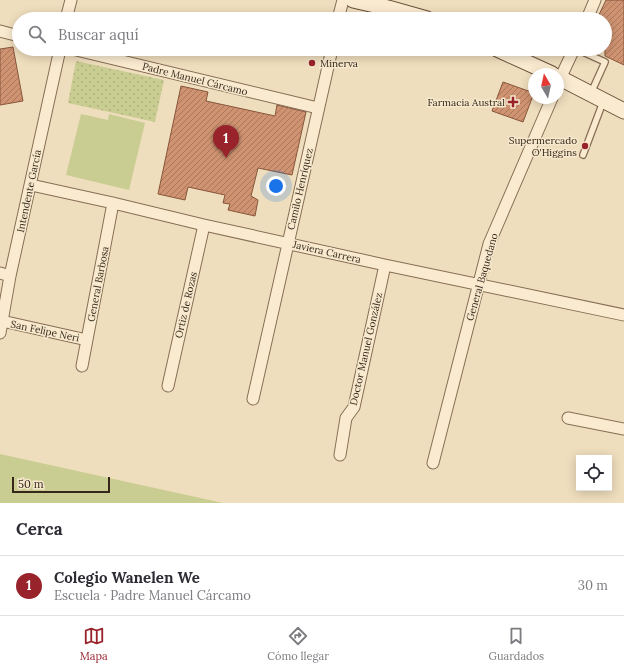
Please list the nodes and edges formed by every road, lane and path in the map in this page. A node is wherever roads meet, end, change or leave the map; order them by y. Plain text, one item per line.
1 (71, 0) edge
2 (343, 0) edge
3 (353, 0) edge
4 (595, 0) edge
5 (68, 12) edge
6 (340, 12) edge
7 (402, 12) edge
8 (590, 12) edge
9 (0, 31) edge
10 (12, 34) edge
11 (59, 56) edge
12 (101, 56) edge
13 (330, 56) edge
14 (511, 56) edge
15 (570, 56) edge
16 (592, 56) edge
17 (536, 68) edge
18 (563, 68) edge
19 (564, 81) edge
20 (598, 96) junction
21 (549, 104) edge
22 (318, 108) junction
23 (624, 111) edge
24 (583, 155) dead end
25 (31, 185) junction
26 (114, 202) junction
27 (204, 225) junction
28 (288, 243) junction
29 (385, 265) junction
30 (5, 275) edge
31 (478, 284) junction
32 (624, 315) edge
33 (2, 321) junction
34 (0, 333) edge
35 (87, 340) junction
36 (82, 366) dead end
37 (168, 386) dead end
38 (253, 399) dead end
39 (568, 418) dead end
40 (624, 429) edge
41 (340, 455) dead end
42 (433, 463) dead end

1 - 5 street
2 - 6 street
3 - 7 main road
4 - 8 street
9 - 10 street
11 - 25 street, Intendente García
12 - 22 street, Padre Manuel Cárcamo
13 - 22 street, Camilo Henríquez
14 - 17 main road
15 - 18 street
16 - 20 lane
19 - 20 main road
20 - 23 main road
20 - 24 lane
21 - 31 street, General Baquedano
22 - 28 street, Camilo Henríquez
25 - 26 street, Javiera Carrera
25 - 30 street, Intendente García
26 - 27 street, Javiera Carrera
26 - 35 street, General Barbosa
27 - 28 street, Javiera Carrera
27 - 37 street, Ortiz de Rozas
28 - 29 street, Javiera Carrera
28 - 38 street, Camilo Henríquez
29 - 31 street, Javiera Carrera
29 - 41 street, Doctor Manuel González
30 - 33 street, Intendente García
31 - 32 street, Javiera Carrera
31 - 42 street, General Baquedano
33 - 34 street, Intendente García
33 - 35 street, San Felipe Neri
35 - 36 street, General Barbosa
39 - 40 street

